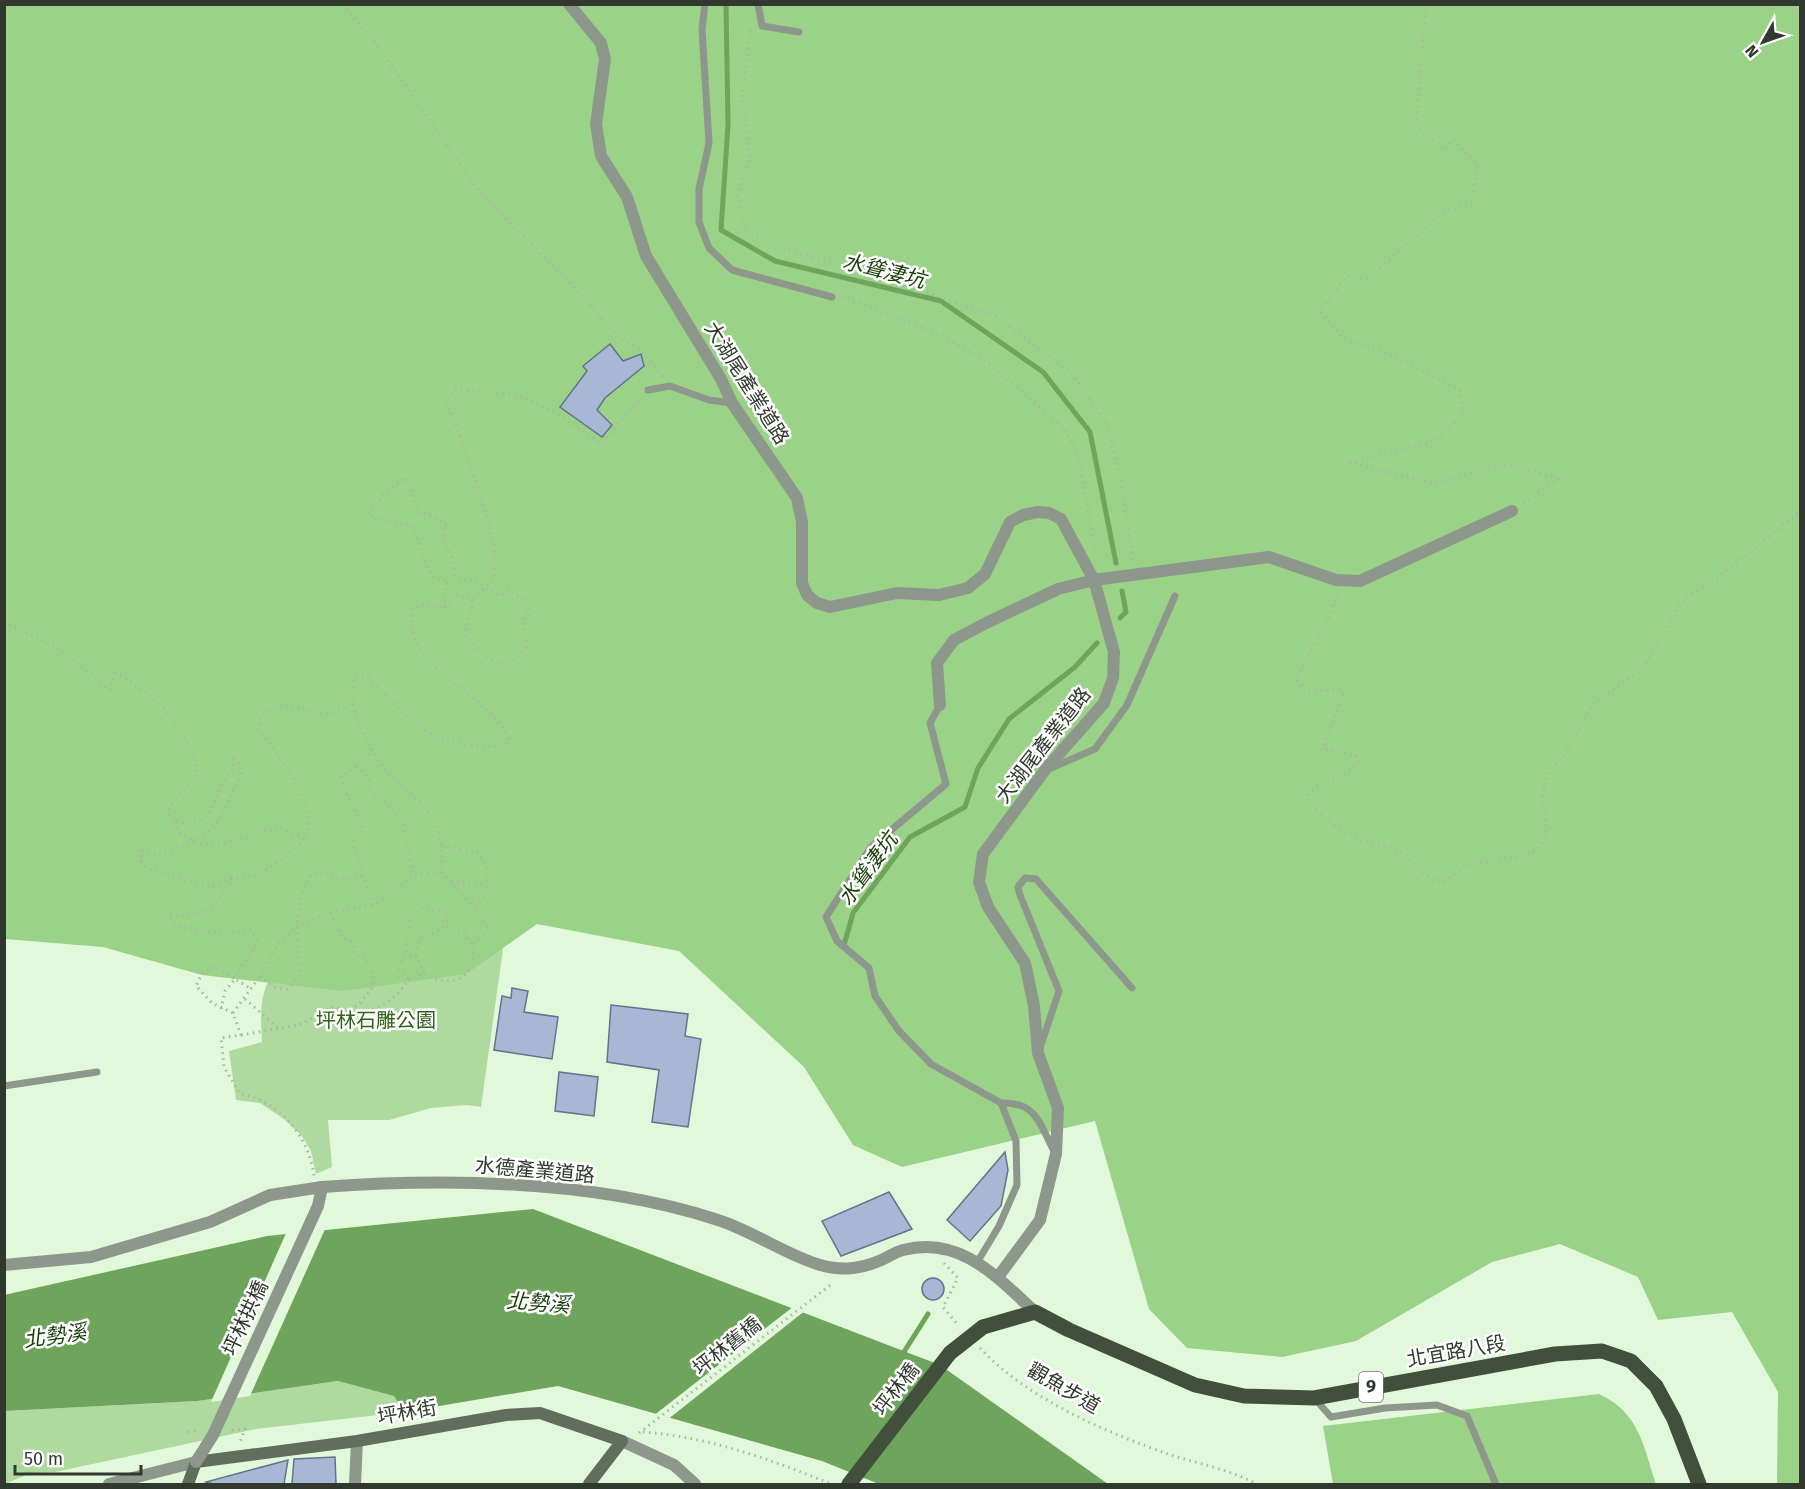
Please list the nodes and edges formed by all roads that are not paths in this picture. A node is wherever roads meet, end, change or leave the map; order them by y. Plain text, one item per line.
1 (569, 4) edge
2 (705, 4) edge
3 (758, 4) edge
4 (799, 32) dead end
5 (833, 295) road end
6 (648, 390) road end
7 (732, 403) junction
8 (1512, 511) road end
9 (1097, 580) junction
10 (1175, 596) dead end
11 (940, 705) joint
12 (1046, 770) junction
13 (1132, 988) dead end
14 (1038, 1053) junction
15 (97, 1072) dead end
16 (4, 1086) edge
17 (1001, 1103) junction
18 (1056, 1154) junction
19 (319, 1187) junction
20 (978, 1261) junction
21 (4, 1265) edge
22 (998, 1277) junction
23 (1035, 1312) junction
24 (1314, 1398) junction
25 (357, 1441) junction
26 (622, 1441) junction
27 (196, 1462) junction
28 (1495, 1482) dead end
29 (109, 1485) edge
30 (188, 1485) edge
31 (355, 1485) edge
32 (589, 1485) edge
33 (696, 1485) edge
34 (849, 1485) edge
35 (1699, 1485) edge

1 - 7 street, 大湖尾產業道路
2 - 5 lane
3 - 4 lane
6 - 7 lane
7 - 9 street, 大湖尾產業道路
8 - 9 street
9 - 11 street
9 - 12 street, 大湖尾產業道路
10 - 12 lane
11 - 17 lane
12 - 14 street, 大湖尾產業道路
13 - 14 lane
14 - 18 street, 大湖尾產業道路
15 - 16 lane
17 - 18 lane
17 - 20 lane
18 - 22 street, 大湖尾產業道路
19 - 20 street, 水德產業道路
19 - 21 street, 水德產業道路
19 - 27 street, 坪林拱橋, bridge
20 - 22 street, 水德產業道路
22 - 23 street, 水德產業道路
23 - 24 main road, 北宜路八段 / 9
23 - 34 main road, 坪林橋, bridge
24 - 28 lane
24 - 35 main road, 北宜路八段 / 9
25 - 26 main road, 坪林街
25 - 27 main road, 坪林街
25 - 31 street
26 - 32 main road
26 - 33 street
27 - 29 street
27 - 30 main road

